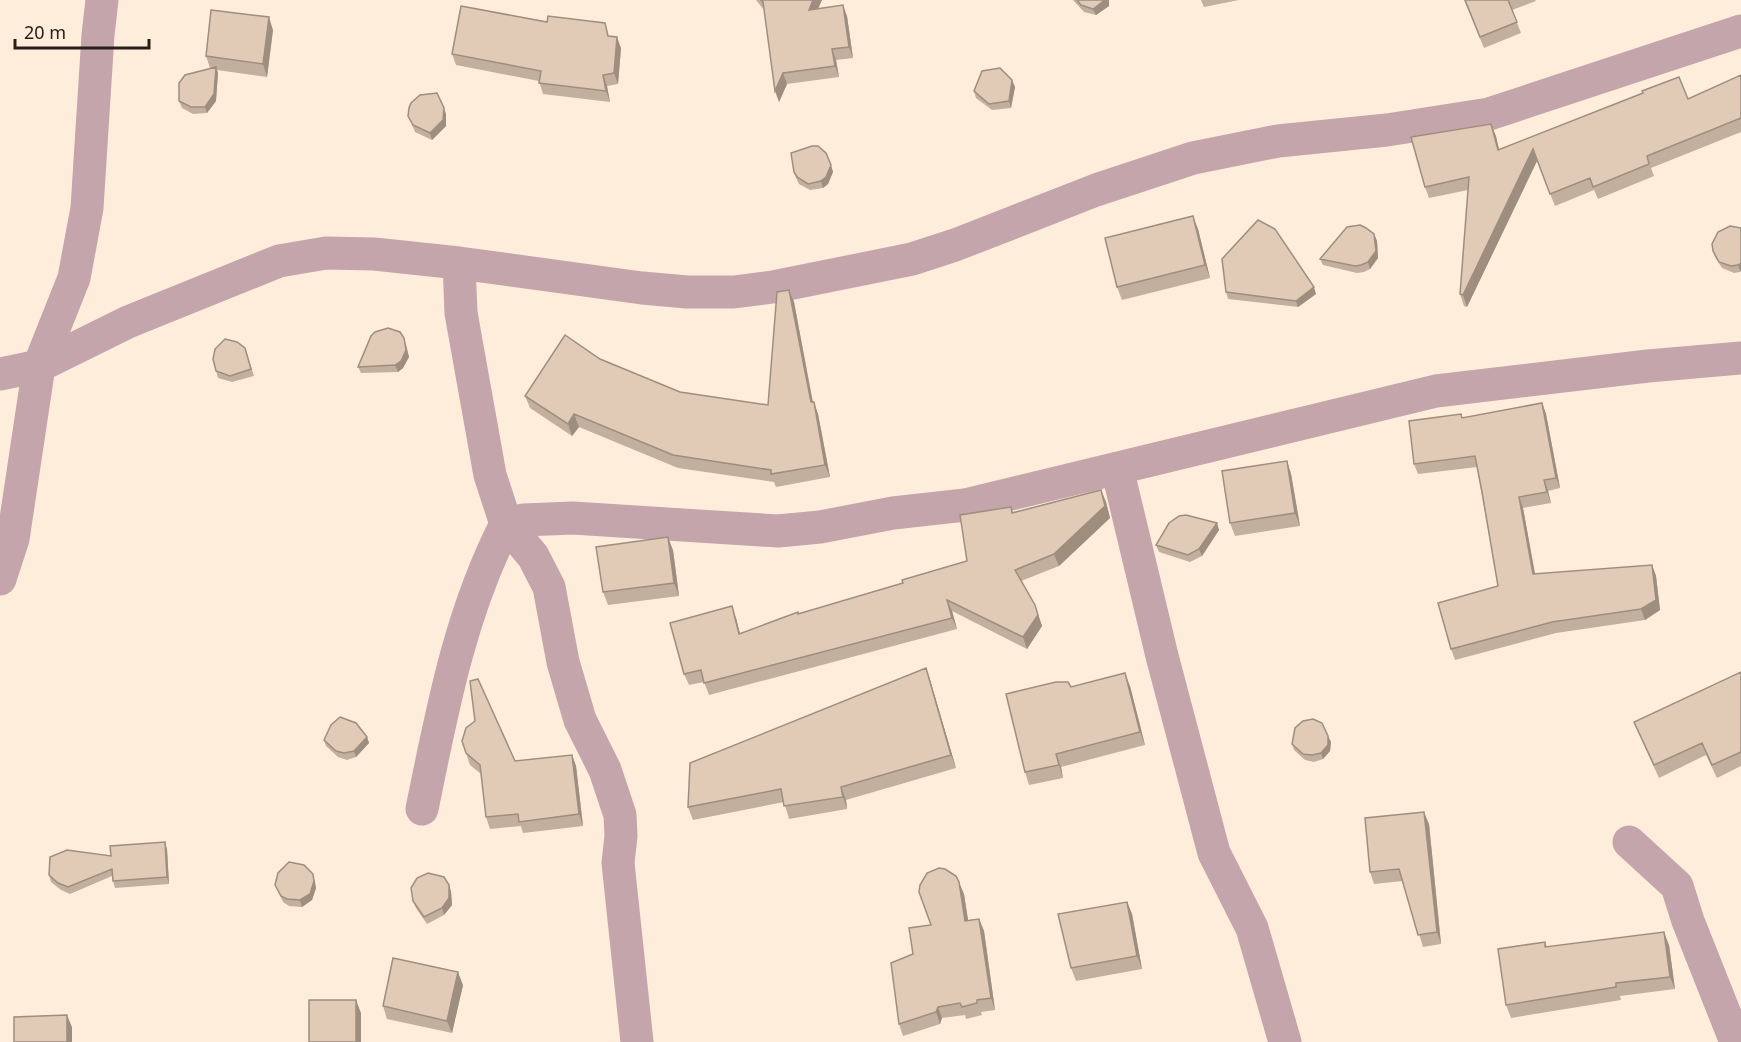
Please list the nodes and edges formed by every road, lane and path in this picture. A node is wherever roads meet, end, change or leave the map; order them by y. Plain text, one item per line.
1 (102, 0) edge
2 (1741, 31) edge
3 (459, 263) junction
4 (1741, 358) edge
5 (39, 366) junction
6 (0, 374) edge
7 (1117, 468) junction
8 (506, 524) junction
9 (0, 579) edge
10 (422, 809) dead end
11 (1629, 842) dead end
12 (637, 1042) edge
13 (1285, 1042) edge
14 (1736, 1042) edge

1 - 5 street
2 - 3 street
3 - 5 street
3 - 8 street
4 - 7 street
5 - 6 street
5 - 9 street
7 - 8 street
7 - 13 street
8 - 10 street
8 - 12 street
11 - 14 street

